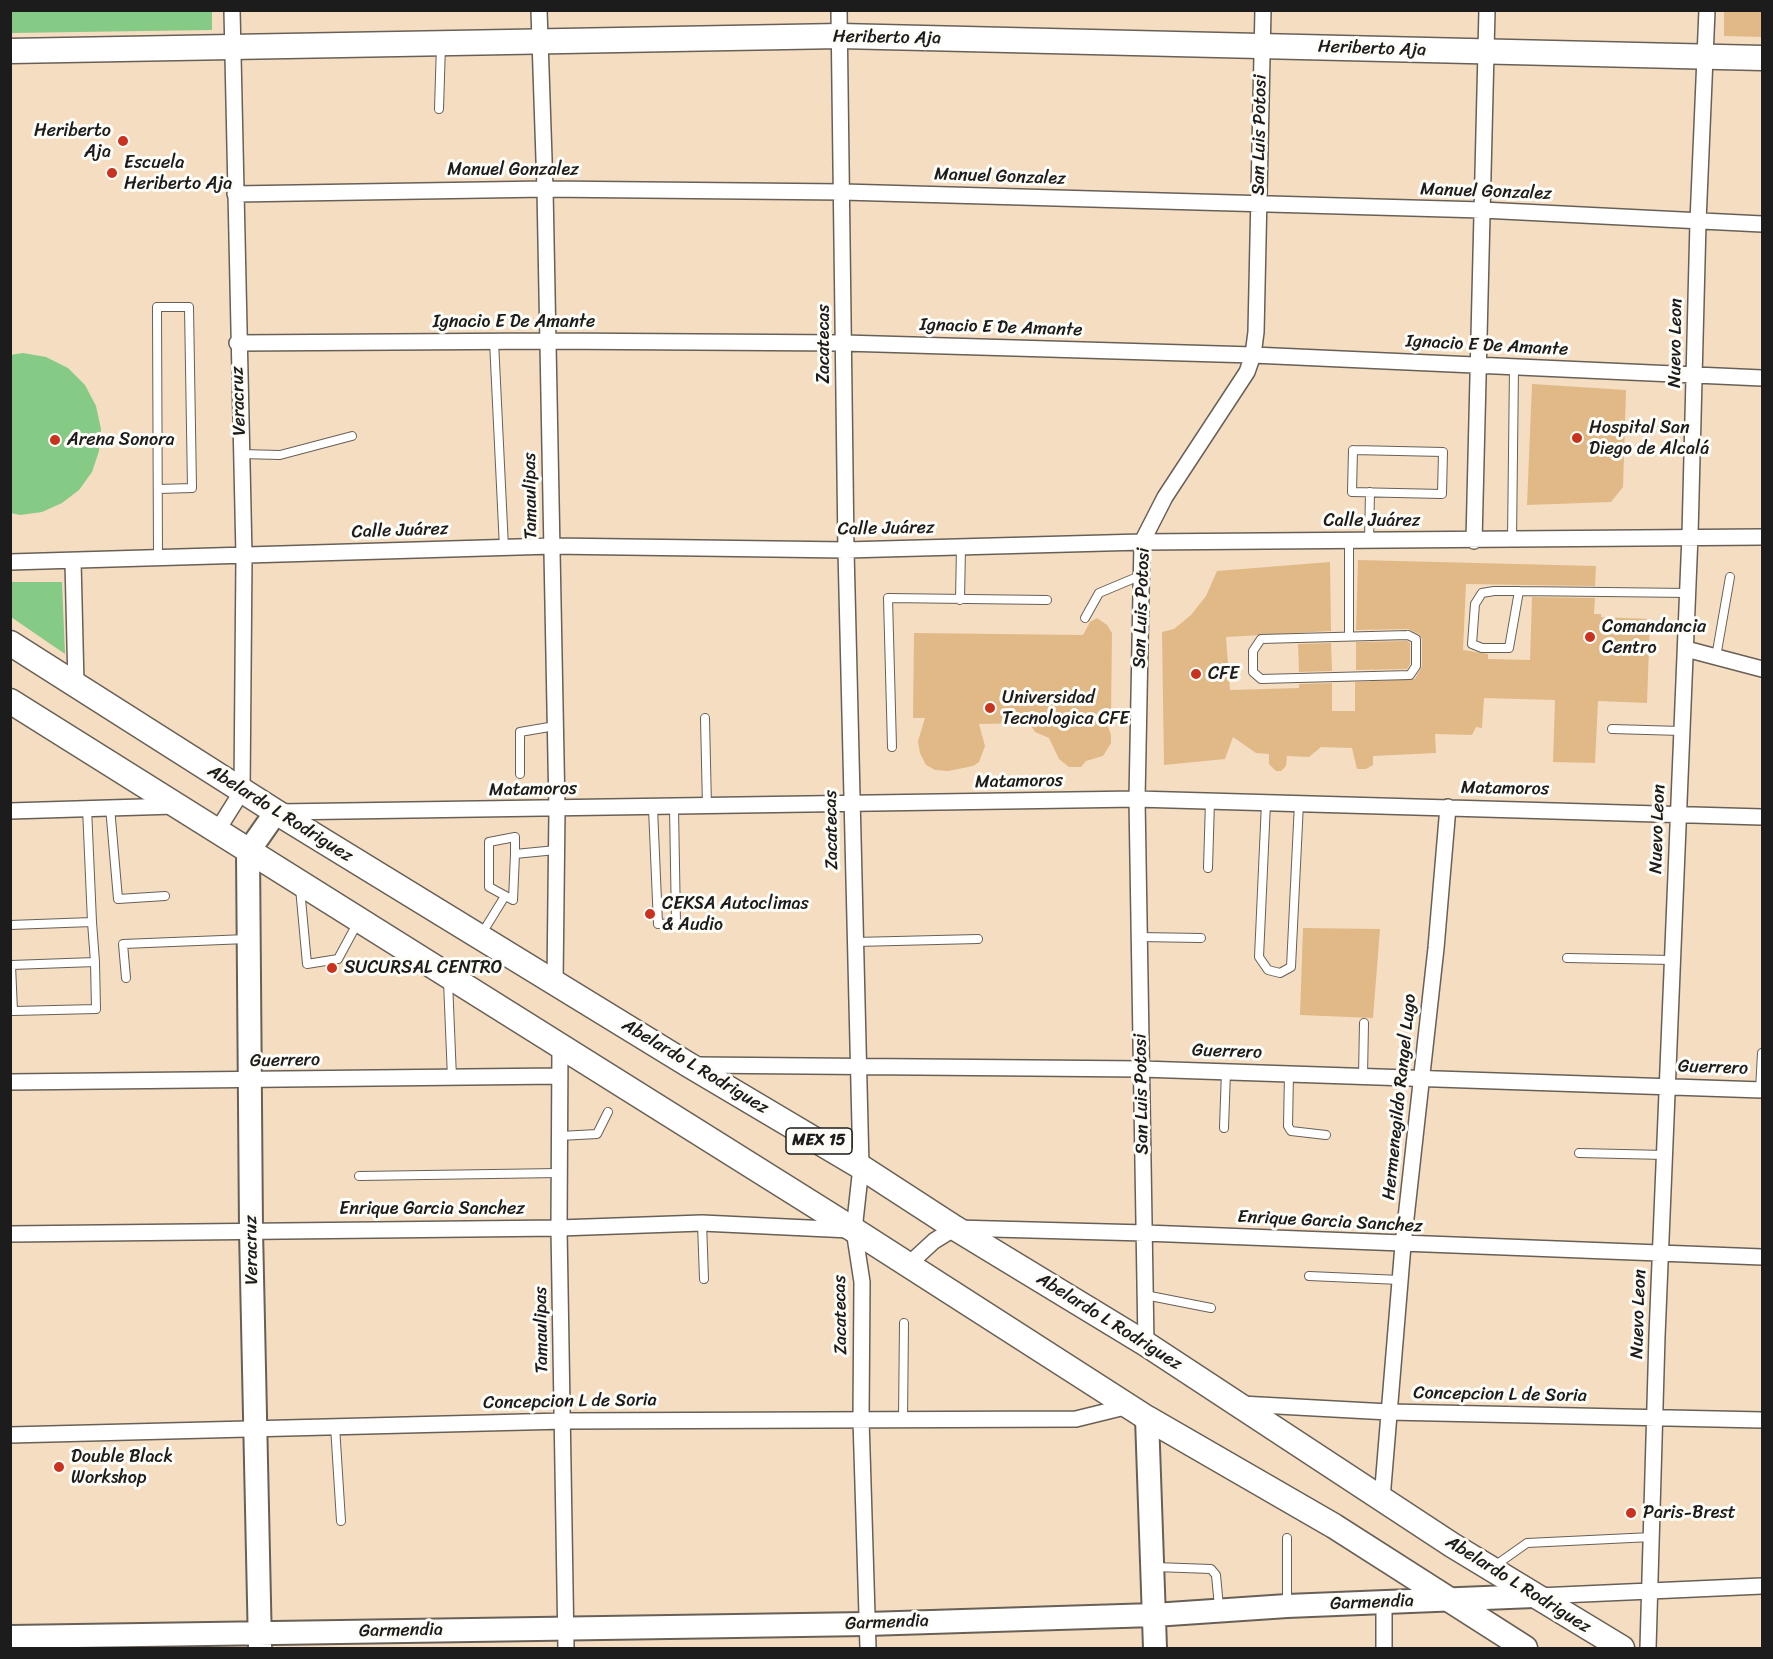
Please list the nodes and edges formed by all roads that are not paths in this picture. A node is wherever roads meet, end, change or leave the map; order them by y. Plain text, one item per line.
1 (232, 10) edge
2 (539, 10) edge
3 (839, 10) edge
4 (1263, 10) edge
5 (1487, 10) edge
6 (1707, 10) edge
7 (840, 36) junction
8 (441, 43) junction
9 (539, 43) junction
10 (232, 45) junction
11 (1262, 46) junction
12 (10, 51) edge
13 (1485, 53) junction
14 (1706, 57) junction
15 (1762, 58) edge
16 (439, 109) dead end
17 (545, 189) junction
18 (843, 192) junction
19 (235, 194) junction
20 (1259, 204) junction
21 (1482, 210) junction
22 (1698, 222) junction
23 (1762, 224) edge
24 (548, 340) junction
25 (494, 341) junction
26 (844, 343) junction
27 (237, 344) junction
28 (1252, 355) junction
29 (1478, 365) junction
30 (1514, 367) junction
31 (1695, 376) junction
32 (1762, 378) edge
33 (351, 436) dead end
34 (241, 454) junction
35 (158, 489) junction
36 (1370, 492) junction
37 (1690, 535) junction
38 (1762, 537) edge
39 (1512, 540) junction
40 (1349, 541) junction
41 (1369, 541) junction
42 (1474, 541) junction
43 (1142, 542) junction
44 (552, 546) junction
45 (961, 547) junction
46 (504, 548) junction
47 (846, 550) junction
48 (244, 556) junction
49 (158, 559) junction
50 (73, 561) junction
51 (15, 564) edge
52 (1142, 574) junction
53 (1730, 576) dead end
54 (1519, 591) junction
55 (1688, 593) junction
56 (960, 600) junction
57 (1047, 600) dead end
58 (1085, 618) dead end
59 (1349, 636) junction
60 (10, 642) edge
61 (1686, 649) junction
62 (1716, 657) junction
63 (1762, 669) edge
64 (76, 685) junction
65 (10, 701) edge
66 (705, 718) dead end
67 (555, 726) junction
68 (1612, 729) dead end
69 (1681, 731) junction
70 (892, 747) dead end
71 (520, 774) dead end
72 (242, 791) junction
73 (1137, 799) junction
74 (1210, 801) junction
75 (1266, 802) junction
76 (1299, 803) junction
77 (851, 804) junction
78 (180, 806) junction
79 (110, 807) junction
80 (674, 807) junction
81 (707, 807) junction
82 (1448, 807) junction
83 (87, 808) junction
84 (653, 808) junction
85 (556, 810) junction
86 (10, 811) edge
87 (276, 812) junction
88 (1679, 813) junction
89 (1762, 818) edge
90 (217, 831) junction
91 (556, 850) junction
92 (248, 852) junction
93 (515, 854) junction
94 (1208, 868) dead end
95 (299, 884) junction
96 (165, 896) dead end
97 (505, 896) junction
98 (359, 921) junction
99 (92, 922) junction
100 (10, 925) edge
101 (480, 936) junction
102 (1139, 937) junction
103 (1201, 938) dead end
104 (248, 939) junction
105 (978, 939) dead end
106 (855, 942) junction
107 (1567, 958) dead end
108 (1672, 960) junction
109 (95, 962) junction
110 (447, 976) junction
111 (126, 978) dead end
112 (555, 982) junction
113 (1364, 1023) dead end
114 (560, 1047) junction
115 (1762, 1053) edge
116 (689, 1065) junction
117 (858, 1068) junction
118 (1142, 1069) junction
119 (1226, 1071) junction
120 (1289, 1073) junction
121 (559, 1076) junction
122 (1363, 1076) junction
123 (452, 1078) junction
124 (1423, 1078) junction
125 (249, 1081) junction
126 (10, 1082) edge
127 (1668, 1086) junction
128 (1761, 1090) edge
129 (608, 1112) dead end
130 (1224, 1128) dead end
131 (1326, 1135) dead end
132 (560, 1136) junction
133 (1579, 1153) dead end
134 (1665, 1155) junction
135 (861, 1167) junction
136 (559, 1173) junction
137 (359, 1176) dead end
138 (702, 1223) junction
139 (559, 1228) junction
140 (955, 1228) junction
141 (251, 1230) junction
142 (854, 1230) junction
143 (1145, 1233) junction
144 (10, 1234) edge
145 (1403, 1245) junction
146 (1660, 1252) junction
147 (1762, 1257) edge
148 (909, 1264) junction
149 (1309, 1275) dead end
150 (704, 1279) dead end
151 (1400, 1280) junction
152 (1145, 1295) junction
153 (1211, 1308) dead end
154 (904, 1323) dead end
155 (1146, 1344) junction
156 (1237, 1403) junction
157 (1138, 1412) junction
158 (1389, 1412) junction
159 (1655, 1417) junction
160 (861, 1419) junction
161 (903, 1419) junction
162 (1762, 1420) edge
163 (564, 1421) junction
164 (335, 1425) junction
165 (256, 1427) junction
166 (10, 1435) edge
167 (1382, 1498) junction
168 (341, 1521) dead end
169 (1287, 1538) dead end
170 (1652, 1538) junction
171 (1153, 1567) junction
172 (1490, 1569) junction
173 (1762, 1586) edge
174 (1650, 1591) junction
175 (1534, 1596) junction
176 (1446, 1599) junction
177 (1383, 1602) junction
178 (1287, 1606) junction
179 (1219, 1612) junction
180 (1154, 1615) junction
181 (867, 1624) junction
182 (10, 1637) edge
183 (566, 1638) edge
184 (260, 1641) edge
185 (868, 1648) edge
186 (1155, 1648) edge
187 (1384, 1648) edge
188 (1525, 1648) edge
189 (1622, 1648) edge
190 (1648, 1648) edge

1 - 10 street, Veracruz
2 - 9 street, Tamaulipas
3 - 7 street, Zacatecas
4 - 11 street, San Luis Potosi
5 - 13 street
6 - 14 street, Nuevo Leon
7 - 9 main road, Heriberto Aja
7 - 11 main road, Heriberto Aja
7 - 18 street, Zacatecas
8 - 9 main road, Heriberto Aja
8 - 10 main road, Heriberto Aja
8 - 16 lane
9 - 17 street, Tamaulipas
10 - 12 main road, Heriberto Aja
10 - 19 street, Veracruz
11 - 13 main road, Heriberto Aja
11 - 20 street, San Luis Potosi
13 - 14 main road, Heriberto Aja
13 - 21 street
14 - 15 main road, Heriberto Aja
14 - 22 street, Nuevo Leon
17 - 18 street, Manuel Gonzalez
17 - 19 street, Manuel Gonzalez
17 - 24 street, Tamaulipas
18 - 20 street, Manuel Gonzalez
18 - 26 street, Zacatecas
19 - 27 street, Veracruz
20 - 21 street, Manuel Gonzalez
20 - 28 street, San Luis Potosi
21 - 22 street, Manuel Gonzalez
21 - 29 street
22 - 23 street, Manuel Gonzalez
22 - 31 street, Nuevo Leon
24 - 25 street, Ignacio E De Amante
24 - 26 street, Ignacio E De Amante
24 - 44 street, Tamaulipas
25 - 27 street, Ignacio E De Amante
25 - 46 lane
26 - 28 street, Ignacio E De Amante
26 - 47 street, Zacatecas
27 - 34 street, Veracruz
28 - 29 street, Ignacio E De Amante
28 - 43 street, San Luis Potosi
29 - 30 street, Ignacio E De Amante
29 - 42 street
30 - 31 street, Ignacio E De Amante
30 - 39 lane
31 - 32 street, Ignacio E De Amante
31 - 37 street, Nuevo Leon
33 - 34 lane
34 - 48 street, Veracruz
35 - 35 lane
35 - 49 lane
36 - 36 lane
36 - 41 lane
37 - 38 street, Calle Juárez
37 - 39 street, Calle Juárez
37 - 55 street, Nuevo Leon
39 - 42 street, Calle Juárez
40 - 41 street, Calle Juárez
40 - 43 street, Calle Juárez
40 - 59 lane
41 - 42 street, Calle Juárez
43 - 45 street, Calle Juárez
43 - 52 street, San Luis Potosi
44 - 46 street, Calle Juárez
44 - 47 street, Calle Juárez
44 - 67 street, Tamaulipas
45 - 47 street, Calle Juárez
45 - 56 lane
46 - 48 street, Calle Juárez
47 - 77 street, Zacatecas
48 - 49 street, Calle Juárez
48 - 72 street, Veracruz
49 - 50 street, Calle Juárez
50 - 51 street, Calle Juárez
50 - 64 street
52 - 58 lane
52 - 73 street, San Luis Potosi
53 - 62 lane
54 - 54 lane
54 - 55 lane
55 - 61 street, Nuevo Leon
56 - 57 lane
56 - 70 lane
59 - 59 lane
60 - 64 main road, Abelardo L Rodriguez / MEX 15
61 - 62 street
61 - 69 street, Nuevo Leon
62 - 63 street
64 - 72 main road, Abelardo L Rodriguez / MEX 15
65 - 78 main road
66 - 81 lane
67 - 71 lane
67 - 85 street, Tamaulipas
68 - 69 lane
69 - 88 street, Nuevo Leon
72 - 87 main road, Abelardo L Rodriguez / MEX 15
72 - 90 street
73 - 74 street, Matamoros
73 - 77 street, Matamoros
73 - 102 street, San Luis Potosi
74 - 75 street, Matamoros
74 - 94 lane
75 - 76 street, Matamoros
75 - 76 lane
76 - 82 street, Matamoros
77 - 81 street, Matamoros
77 - 106 street, Zacatecas
78 - 79 street
78 - 90 main road
79 - 83 street
79 - 96 lane
80 - 81 street, Matamoros
80 - 84 street, Matamoros
80 - 84 lane
82 - 88 street, Matamoros
82 - 124 street, Hermenegildo Rangel Lugo
83 - 86 street
83 - 99 lane
84 - 85 street, Matamoros
85 - 87 street, Matamoros
85 - 91 street, Tamaulipas
87 - 92 street
87 - 101 main road, Abelardo L Rodriguez / MEX 15
88 - 89 street, Matamoros
88 - 108 street, Nuevo Leon
90 - 92 main road
91 - 93 lane
91 - 112 street, Tamaulipas
92 - 95 main road
92 - 104 street, Veracruz
93 - 97 lane
93 - 97 lane
95 - 98 main road
95 - 98 lane
97 - 101 lane
98 - 110 main road
99 - 100 lane
99 - 109 lane
101 - 112 main road, Abelardo L Rodriguez / MEX 15
102 - 103 lane
102 - 118 street, San Luis Potosi
104 - 111 lane
104 - 125 street, Veracruz
105 - 106 lane
106 - 117 street, Zacatecas
107 - 108 lane
108 - 127 street, Nuevo Leon
109 - 109 lane
110 - 114 main road
110 - 123 lane
112 - 116 main road, Abelardo L Rodriguez / MEX 15
113 - 122 lane
114 - 121 street, Tamaulipas
114 - 142 main road
115 - 128 lane
116 - 117 street, Guerrero
116 - 135 main road, Abelardo L Rodriguez / MEX 15
117 - 118 street, Guerrero
117 - 135 street, Zacatecas
118 - 119 street, Guerrero
118 - 143 street, San Luis Potosi
119 - 120 street, Guerrero
119 - 130 lane
120 - 122 street, Guerrero
120 - 131 lane
121 - 123 street, Guerrero
121 - 132 street, Tamaulipas
122 - 124 street, Guerrero
123 - 125 street, Guerrero
124 - 127 street, Guerrero
124 - 145 street, Hermenegildo Rangel Lugo
125 - 126 street, Guerrero
125 - 141 street, Veracruz
127 - 128 street, Guerrero
127 - 134 street, Nuevo Leon
129 - 132 lane
132 - 136 street, Tamaulipas
133 - 134 lane
134 - 146 street, Nuevo Leon
135 - 140 main road, Abelardo L Rodriguez / MEX 15
135 - 142 street, Zacatecas
136 - 137 lane
136 - 139 street, Tamaulipas
138 - 139 street, Enrique Garcia Sanchez
138 - 142 street, Enrique Garcia Sanchez
138 - 150 lane
139 - 141 street, Enrique Garcia Sanchez
139 - 163 street, Tamaulipas
140 - 143 street, Enrique Garcia Sanchez
140 - 148 street
140 - 155 main road, Abelardo L Rodriguez / MEX 15
141 - 144 street, Enrique Garcia Sanchez
141 - 165 street, Veracruz
142 - 148 main road
142 - 160 street, Zacatecas
143 - 145 street, Enrique Garcia Sanchez
143 - 152 street, San Luis Potosi
145 - 146 street, Enrique Garcia Sanchez
145 - 151 street, Hermenegildo Rangel Lugo
146 - 147 street, Enrique Garcia Sanchez
146 - 159 street, Nuevo Leon
148 - 157 main road
149 - 151 lane
151 - 158 street, Hermenegildo Rangel Lugo
152 - 153 lane
152 - 155 street, San Luis Potosi
154 - 161 lane
155 - 156 main road, Abelardo L Rodriguez / MEX 15
156 - 158 street, Concepcion L de Soria
156 - 167 main road, Abelardo L Rodriguez / MEX 15
157 - 161 street, Concepcion L de Soria
157 - 171 street
157 - 176 main road
158 - 159 street, Concepcion L de Soria
158 - 167 street, Hermenegildo Rangel Lugo
159 - 162 street, Concepcion L de Soria
159 - 170 street, Nuevo Leon
160 - 161 street, Concepcion L de Soria
160 - 163 street, Concepcion L de Soria
160 - 181 street, Zacatecas
163 - 164 street, Concepcion L de Soria
163 - 183 street, Tamaulipas
164 - 165 street, Concepcion L de Soria
164 - 168 lane
165 - 166 street, Concepcion L de Soria
165 - 184 street, Veracruz
167 - 172 main road, Abelardo L Rodriguez / MEX 15
169 - 178 lane
170 - 172 lane
170 - 174 street, Nuevo Leon
171 - 179 lane
171 - 180 street
172 - 175 main road, Abelardo L Rodriguez / MEX 15
173 - 174 street, Garmendia
174 - 175 street, Garmendia
174 - 190 street, Nuevo Leon
175 - 176 street, Garmendia
175 - 189 main road, Abelardo L Rodriguez / MEX 15
176 - 177 street, Garmendia
176 - 188 main road
177 - 178 street, Garmendia
177 - 187 street
178 - 179 street, Garmendia
179 - 180 street, Garmendia
180 - 181 street, Garmendia
180 - 186 street
181 - 183 street, Garmendia
181 - 185 street, Zacatecas
182 - 184 street, Garmendia
183 - 184 street, Garmendia

